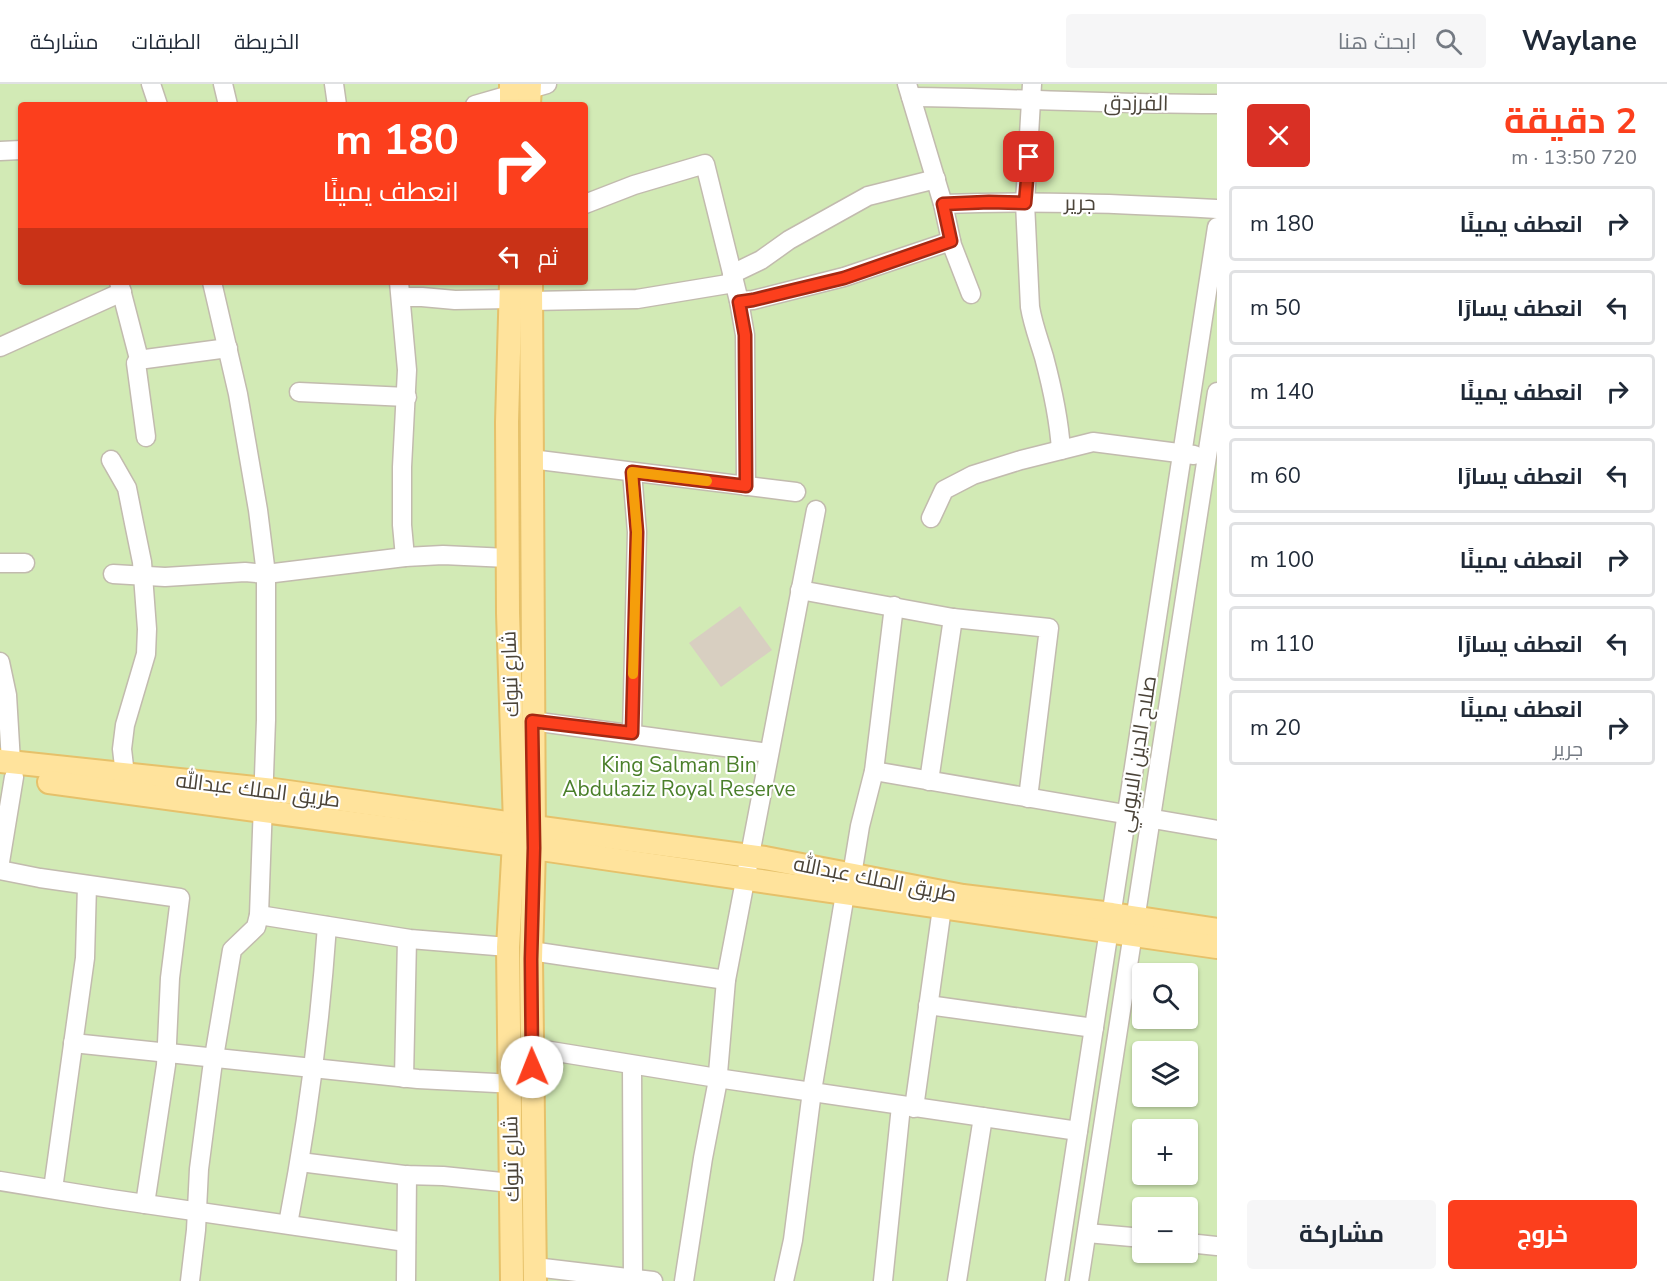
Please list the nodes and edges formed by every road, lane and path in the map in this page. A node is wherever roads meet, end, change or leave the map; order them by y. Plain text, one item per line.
1 (151, 84) edge
2 (223, 84) edge
3 (333, 84) edge
4 (909, 91) edge
5 (524, 92) edge
6 (1032, 92) edge
7 (157, 102) edge
8 (227, 102) edge
9 (337, 102) edge
10 (486, 102) edge
11 (1217, 104) edge
12 (18, 150) edge
13 (0, 151) edge
14 (936, 179) junction
15 (588, 203) edge
16 (1025, 203) junction
17 (943, 204) junction
18 (1217, 209) edge
19 (1217, 226) edge
20 (951, 241) junction
21 (733, 278) junction
22 (213, 285) edge
23 (121, 287) edge
24 (400, 290) edge
25 (521, 291) edge
26 (971, 294) dead end
27 (739, 302) junction
28 (0, 347) edge
29 (228, 348) junction
30 (138, 360) junction
31 (299, 392) dead end
32 (1217, 392) edge
33 (407, 397) junction
34 (1186, 430) junction
35 (1214, 433) edge
36 (146, 436) dead end
37 (1061, 450) junction
38 (1183, 453) junction
39 (1212, 457) edge
40 (531, 459) junction
41 (111, 460) dead end
42 (632, 472) junction
43 (746, 486) junction
44 (796, 492) dead end
45 (816, 510) dead end
46 (930, 518) dead end
47 (405, 557) junction
48 (508, 558) junction
49 (0, 563) edge
50 (25, 563) dead end
51 (113, 574) dead end
52 (266, 574) junction
53 (143, 576) junction
54 (800, 590) junction
55 (894, 606) junction
56 (953, 618) junction
57 (0, 662) edge
58 (532, 721) junction
59 (632, 733) junction
60 (768, 753) junction
61 (6, 769) edge
62 (874, 771) junction
63 (125, 775) junction
64 (929, 781) junction
65 (1028, 798) junction
66 (263, 800) junction
67 (1127, 816) junction
68 (1151, 820) junction
69 (1217, 830) edge
70 (524, 836) junction
71 (751, 856) junction
72 (0, 862) edge
73 (0, 870) edge
74 (745, 880) junction
75 (848, 884) junction
76 (87, 885) junction
77 (942, 908) junction
78 (259, 915) junction
79 (1111, 923) junction
80 (327, 926) junction
81 (1135, 926) junction
82 (1217, 930) edge
83 (407, 939) junction
84 (508, 946) junction
85 (1217, 947) edge
86 (531, 951) junction
87 (726, 980) junction
88 (928, 1005) junction
89 (1094, 1028) junction
90 (73, 1043) junction
91 (532, 1048) junction
92 (167, 1053) junction
93 (213, 1058) junction
94 (632, 1065) junction
95 (312, 1068) junction
96 (404, 1078) junction
97 (717, 1078) junction
98 (509, 1085) junction
99 (532, 1085) junction
100 (812, 1091) junction
101 (907, 1107) junction
102 (983, 1118) junction
103 (1078, 1131) junction
104 (300, 1162) junction
105 (407, 1175) junction
106 (0, 1180) edge
107 (511, 1183) junction
108 (53, 1189) junction
109 (145, 1204) junction
110 (197, 1210) junction
111 (288, 1224) junction
112 (1087, 1233) junction
113 (1132, 1237) edge
114 (406, 1242) junction
115 (1198, 1243) edge
116 (1217, 1244) edge
117 (535, 1274) edge
118 (633, 1279) junction
119 (190, 1281) edge
120 (406, 1281) edge
121 (512, 1281) edge
122 (653, 1281) edge
123 (684, 1281) edge
124 (784, 1281) edge
125 (883, 1281) edge
126 (957, 1281) edge
127 (1055, 1281) edge
128 (1079, 1281) edge

1 - 7 street
2 - 8 street
3 - 9 street
4 - 6 street, الفرزدق
4 - 14 street
5 - 10 street
6 - 11 street, الفرزدق
6 - 16 street
12 - 13 street
14 - 17 street
14 - 21 street
15 - 21 street
16 - 17 street, جرير
16 - 18 street, جرير
16 - 37 street
17 - 20 street
19 - 34 street, صلاح الدين الايوبي
20 - 26 street
20 - 27 street
21 - 25 street
21 - 27 street
22 - 29 street
23 - 28 street
23 - 30 street
24 - 25 street
24 - 33 street
25 - 40 main road, شارع تبوك
25 - 48 main road, شارع تبوك
27 - 43 street
29 - 30 street
29 - 52 street
30 - 36 street
31 - 33 street
32 - 35 street, صلاح الدين الايوبي
33 - 47 street
34 - 35 street
34 - 38 street, صلاح الدين الايوبي
35 - 39 street, صلاح الدين الايوبي
37 - 38 street
37 - 46 street
38 - 39 street
38 - 67 street, صلاح الدين الايوبي
39 - 68 street, صلاح الدين الايوبي
40 - 42 street
40 - 58 main road, شارع تبوك
41 - 53 street
42 - 43 street
42 - 59 street
43 - 44 street
45 - 54 street
47 - 48 street
47 - 52 street
48 - 70 main road, شارع تبوك
49 - 50 street
51 - 53 street
52 - 53 street
52 - 66 street
53 - 63 street
54 - 55 street
54 - 60 street
55 - 56 street
55 - 62 street
56 - 64 street
56 - 65 street
57 - 61 street
58 - 59 street
58 - 70 main road, شارع تبوك
59 - 60 street
60 - 71 street
61 - 63 main road, طريق الملك عبدالله
61 - 66 main road, طريق الملك عبدالله
61 - 72 street
62 - 64 street
62 - 75 street
63 - 66 main road, طريق الملك عبدالله
64 - 65 street
65 - 67 street
66 - 70 main road, طريق الملك عبدالله
66 - 78 street
67 - 68 street
67 - 79 street, صلاح الدين الايوبي
68 - 69 street
68 - 81 street, صلاح الدين الايوبي
70 - 71 main road, طريق الملك عبدالله
70 - 74 main road, طريق الملك عبدالله
70 - 84 main road, شارع تبوك
70 - 86 main road, شارع تبوك
71 - 74 street
71 - 75 main road, طريق الملك عبدالله
73 - 76 street
74 - 75 main road, طريق الملك عبدالله
74 - 87 street
75 - 77 main road, طريق الملك عبدالله
75 - 79 main road, طريق الملك عبدالله
75 - 100 street
76 - 90 street
76 - 92 street
77 - 79 main road, طريق الملك عبدالله
77 - 88 street
78 - 80 street
78 - 93 street
79 - 81 main road, طريق الملك عبدالله
79 - 89 street, صلاح الدين الايوبي
80 - 83 street
80 - 95 street
81 - 82 main road, طريق الملك عبدالله
81 - 85 main road, طريق الملك عبدالله
81 - 112 street, صلاح الدين الايوبي
83 - 84 street
83 - 96 street
84 - 98 main road, شارع تبوك
86 - 87 street
86 - 91 main road, شارع تبوك
87 - 97 street
88 - 89 street
88 - 101 street
89 - 103 street, صلاح الدين الايوبي
90 - 92 street
90 - 108 street
91 - 94 street
91 - 99 main road, شارع تبوك
92 - 93 street
92 - 109 street
93 - 95 street
93 - 110 street
94 - 97 street
94 - 118 street
95 - 96 street
95 - 104 street
96 - 98 street
97 - 100 street
97 - 123 street
98 - 99 street
98 - 107 main road, شارع تبوك
99 - 117 main road, شارع تبوك
100 - 101 street
100 - 124 street
101 - 102 street
101 - 125 street
102 - 103 street
102 - 126 street
103 - 127 street, صلاح الدين الايوبي
104 - 105 street
104 - 111 street
105 - 107 street
105 - 114 street
106 - 108 street
107 - 121 main road, شارع تبوك
108 - 109 street
109 - 110 street
110 - 111 street
110 - 119 street
111 - 114 street
112 - 113 street
112 - 128 street, صلاح الدين الايوبي
114 - 120 street
115 - 116 street
117 - 118 street
118 - 122 street

